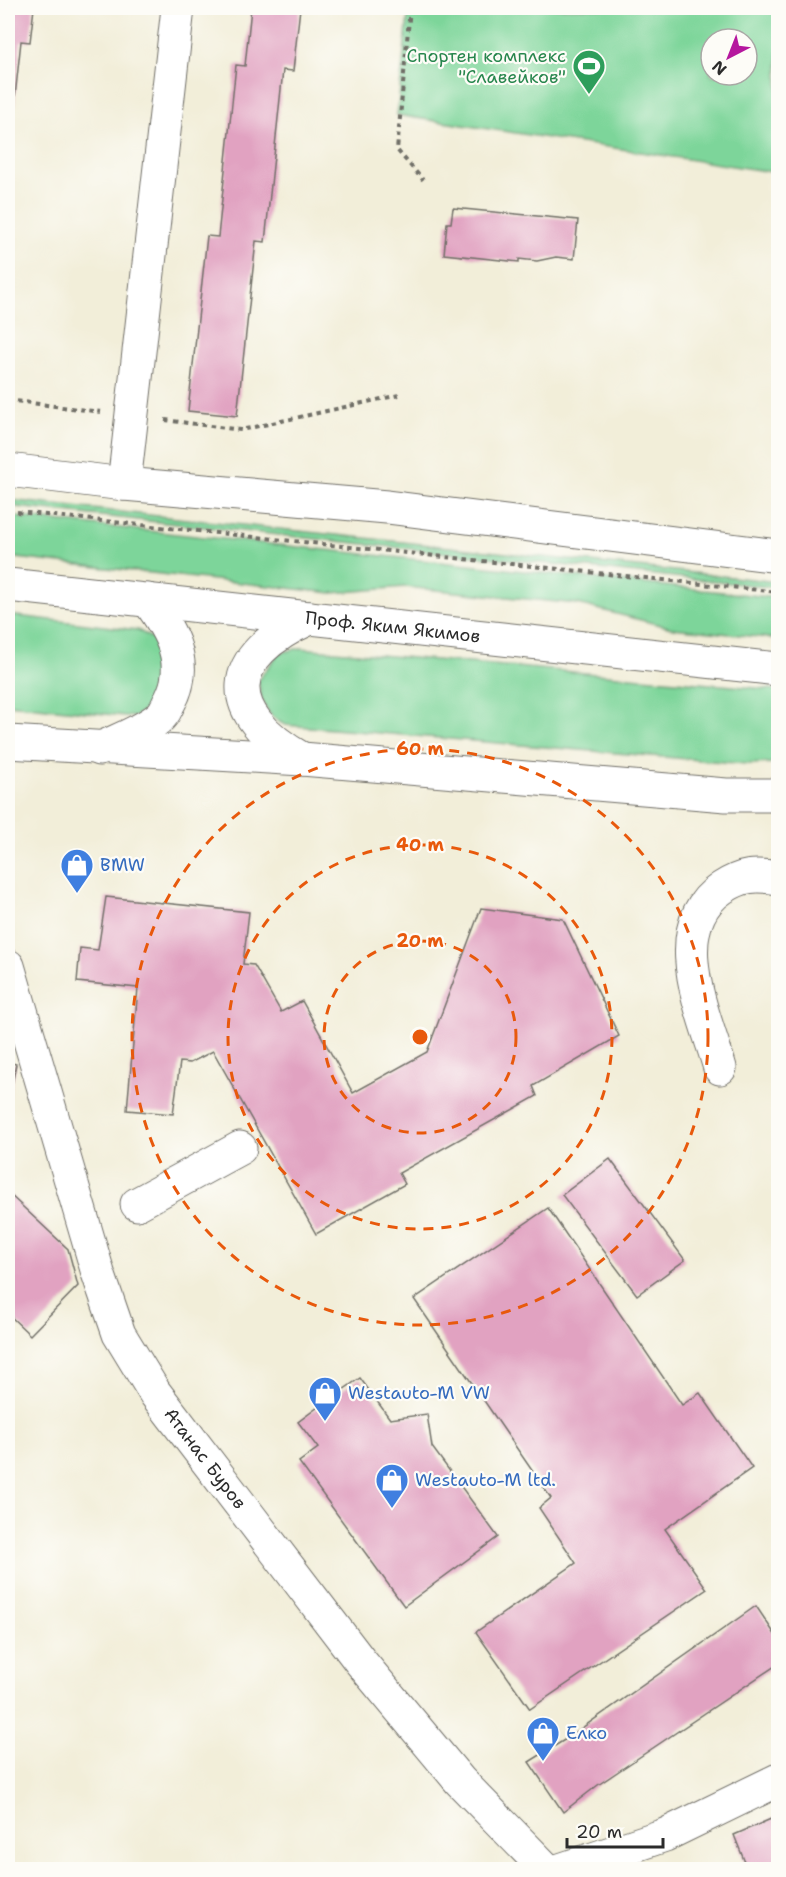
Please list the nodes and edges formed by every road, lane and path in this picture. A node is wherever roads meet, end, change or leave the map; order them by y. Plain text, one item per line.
1 (178, 8) edge
2 (410, 8) edge
3 (423, 180) dead end
4 (399, 395) dead end
5 (8, 400) edge
6 (132, 416) junction
7 (8, 470) edge
8 (124, 484) junction
9 (8, 511) edge
10 (778, 556) edge
11 (8, 585) edge
12 (778, 592) edge
13 (148, 600) junction
14 (310, 618) junction
15 (778, 669) edge
16 (8, 742) edge
17 (97, 750) junction
18 (302, 759) junction
19 (778, 795) edge
20 (778, 878) edge
21 (8, 966) edge
22 (720, 1068) dead end
23 (240, 1148) dead end
24 (137, 1204) dead end
25 (778, 1780) edge
26 (547, 1869) edge
27 (561, 1869) edge

1 - 6 main road
2 - 3 path
4 - 6 path
5 - 6 path
6 - 8 main road
7 - 8 main road
8 - 10 main road
9 - 12 path
11 - 13 main road, Проф. Яким Якимов
13 - 14 main road, Проф. Яким Якимов
13 - 17 main road
14 - 15 main road, Проф. Яким Якимов
14 - 18 main road
16 - 17 main road
17 - 18 main road
18 - 19 main road
20 - 22 main road
21 - 26 main road, Атанас Буров
23 - 24 main road
25 - 27 main road

